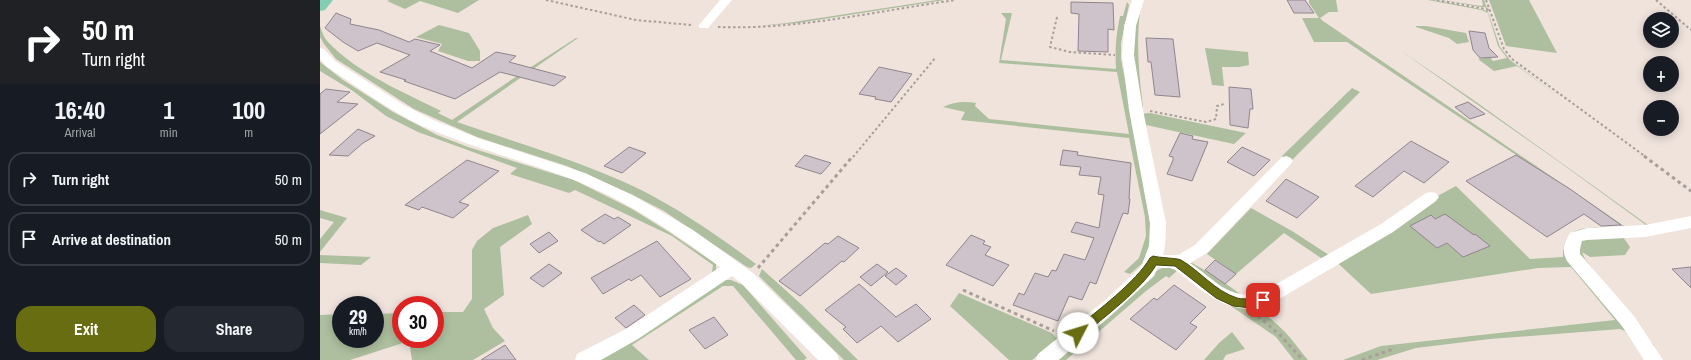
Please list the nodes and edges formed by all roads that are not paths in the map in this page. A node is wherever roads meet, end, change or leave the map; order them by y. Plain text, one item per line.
1 (326, 0) edge
2 (726, 0) edge
3 (1138, 0) edge
4 (320, 7) edge
5 (704, 26) road end
6 (320, 52) edge
7 (1286, 161) dead end
8 (1430, 197) dead end
9 (1691, 222) edge
10 (1153, 260) junction
11 (1176, 262) junction
12 (732, 267) junction
13 (584, 360) edge
14 (830, 360) edge
15 (1046, 360) edge
16 (1654, 360) edge

1 - 4 main road
2 - 5 street
3 - 10 street
6 - 12 street
7 - 11 street
8 - 11 street
9 - 16 street
10 - 11 street
10 - 15 street
12 - 13 street
12 - 14 street

